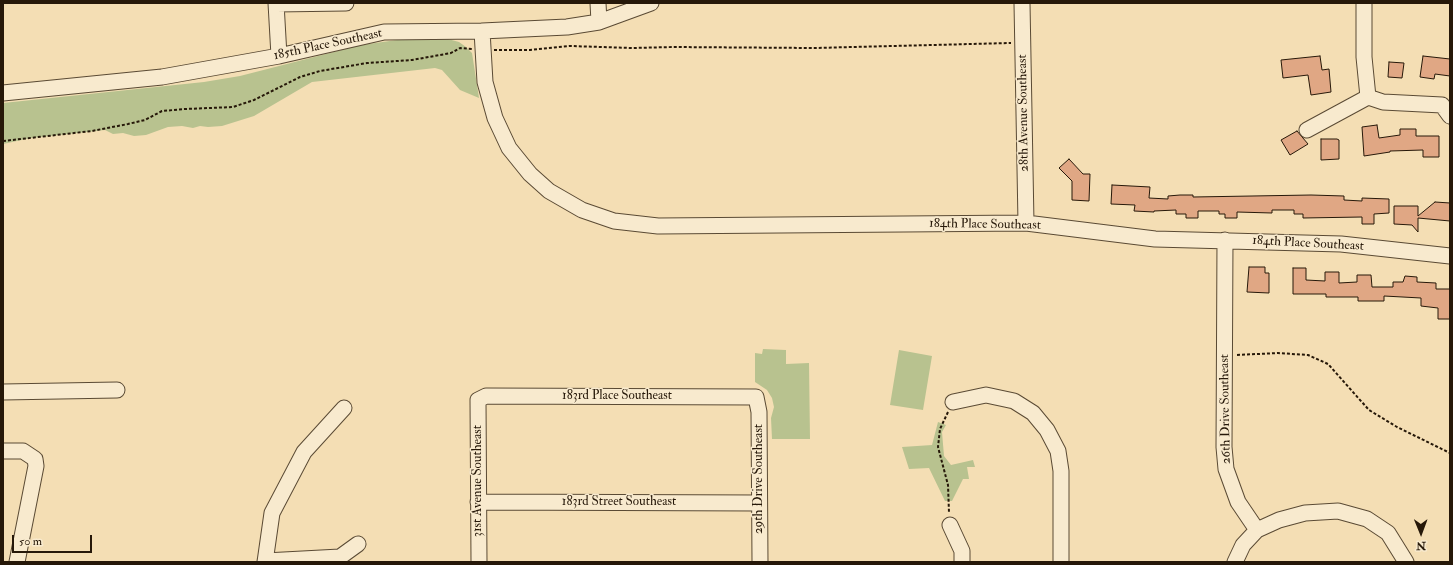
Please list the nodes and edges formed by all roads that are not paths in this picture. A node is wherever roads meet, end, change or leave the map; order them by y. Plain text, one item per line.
1 (346, 3) edge
2 (598, 3) edge
3 (1022, 3) edge
4 (1364, 3) edge
5 (276, 4) edge
6 (648, 4) edge
7 (599, 22) junction
8 (482, 31) junction
9 (279, 56) junction
10 (3, 93) edge
11 (1368, 97) junction
12 (1446, 110) edge
13 (1307, 130) dead end
14 (1026, 223) junction
15 (1225, 240) junction
16 (1450, 256) edge
17 (117, 390) dead end
18 (3, 392) edge
19 (756, 397) joint
20 (478, 400) joint
21 (953, 402) road end
22 (344, 408) dead end
23 (3, 451) edge
24 (478, 502) junction
25 (759, 503) junction
26 (950, 525) road end
27 (1257, 530) junction
28 (358, 544) dead end
29 (17, 562) edge
30 (265, 562) edge
31 (479, 562) edge
32 (760, 562) edge
33 (962, 562) edge
34 (1061, 562) edge
35 (1235, 562) edge
36 (1406, 562) edge

1 - 5 street
2 - 7 street
3 - 14 street, 28th Avenue Southeast
4 - 11 street
5 - 9 street
6 - 7 street, 185th Place Southeast
7 - 8 street, 185th Place Southeast
8 - 9 street, 185th Place Southeast
8 - 14 street, 184th Place Southeast
9 - 10 street, 185th Place Southeast
11 - 12 street
11 - 13 street
14 - 15 street, 184th Place Southeast
15 - 16 street, 184th Place Southeast
15 - 27 street, 26th Drive Southeast
17 - 18 street
19 - 20 street, 183rd Place Southeast
19 - 25 street, 29th Drive Southeast
20 - 24 street, 31st Avenue Southeast
21 - 34 street
22 - 30 street
23 - 29 street
24 - 25 street, 183rd Street Southeast
24 - 31 street, 31st Avenue Southeast
25 - 32 street, 29th Drive Southeast
26 - 33 street
27 - 35 street
27 - 36 street
28 - 30 street

